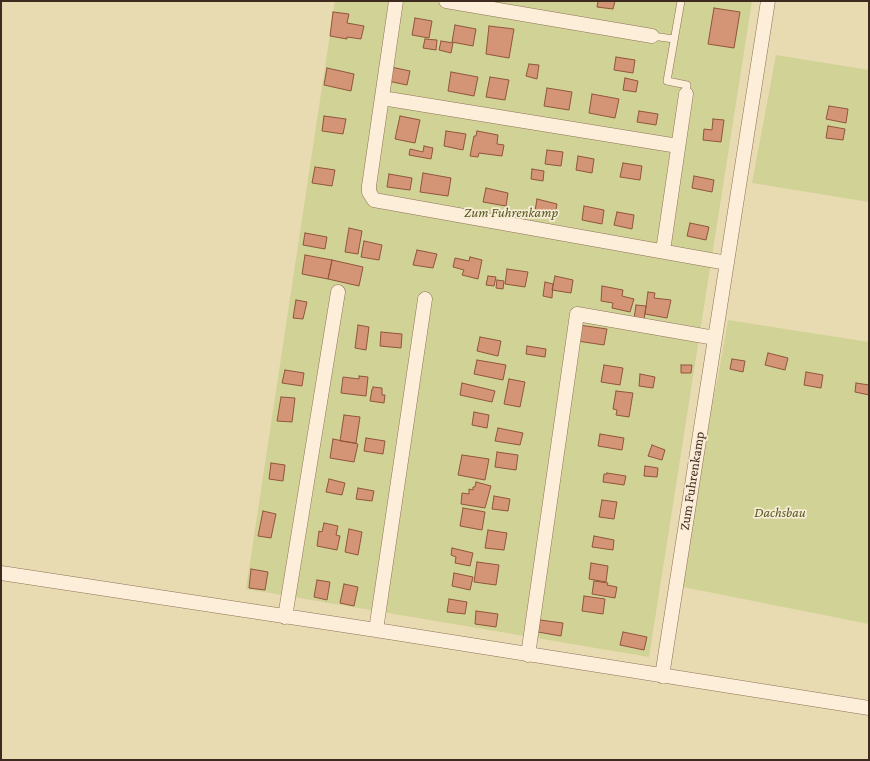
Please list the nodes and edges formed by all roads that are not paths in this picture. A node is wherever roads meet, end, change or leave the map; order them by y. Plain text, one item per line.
1 (396, 1) edge
2 (446, 1) edge
3 (681, 1) edge
4 (768, 1) edge
5 (652, 36) joint
6 (674, 39) junction
7 (686, 94) joint
8 (382, 98) junction
9 (678, 146) junction
10 (663, 251) junction
11 (727, 263) junction
12 (338, 292) dead end
13 (425, 299) dead end
14 (715, 338) junction
15 (1, 573) edge
16 (285, 617) junction
17 (376, 630) junction
18 (528, 655) junction
19 (662, 676) junction
20 (869, 708) edge

1 - 8 street
2 - 5 street
3 - 6 lane
4 - 11 street, Zum Fuhrenkamp
5 - 6 lane
6 - 7 lane
7 - 9 street
8 - 9 street
8 - 10 street
9 - 10 street
10 - 11 street
11 - 14 street, Zum Fuhrenkamp
12 - 16 street
13 - 17 street
14 - 18 street
14 - 19 street, Zum Fuhrenkamp
15 - 16 street
16 - 17 street
17 - 18 street
18 - 19 street
19 - 20 street

